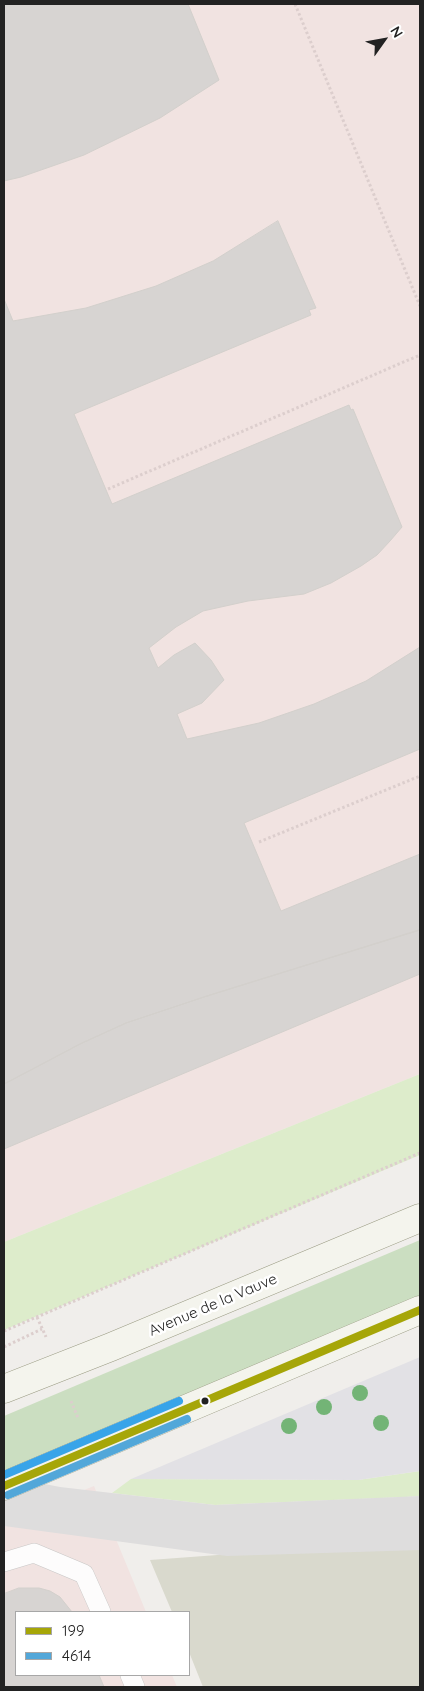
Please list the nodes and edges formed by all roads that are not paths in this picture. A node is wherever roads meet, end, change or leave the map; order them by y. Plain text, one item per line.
1 (420, 1218) edge
2 (420, 1310) edge
3 (4, 1389) edge
4 (4, 1486) edge
5 (4, 1562) edge
6 (101, 1611) edge

1 - 3 main road, Avenue de la Vauve
2 - 4 main road
5 - 6 lane

